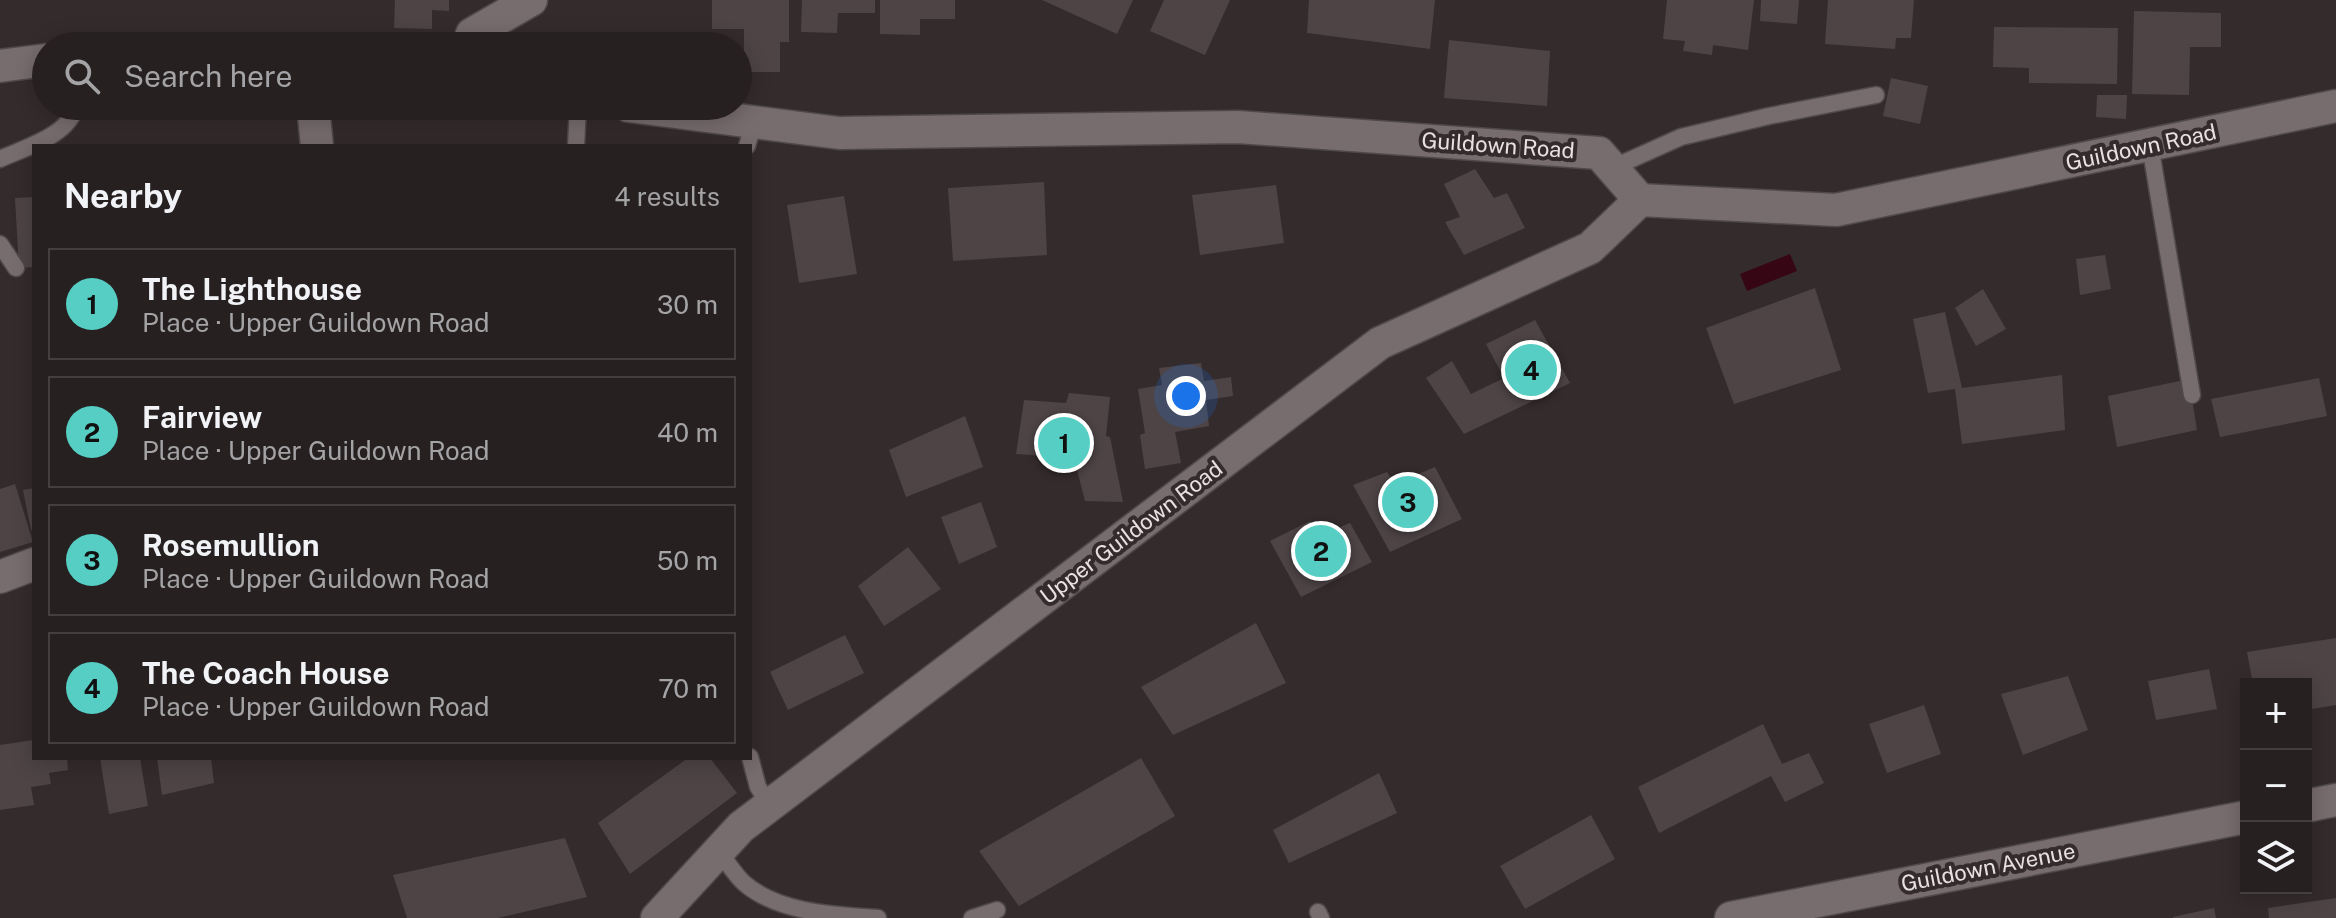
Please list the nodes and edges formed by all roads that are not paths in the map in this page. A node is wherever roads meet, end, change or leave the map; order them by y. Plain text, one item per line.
1 (531, 0) edge
2 (475, 32) edge
3 (32, 62) edge
4 (0, 66) edge
5 (1876, 95) dead end
6 (2336, 106) edge
7 (70, 120) edge
8 (314, 120) edge
9 (577, 120) edge
10 (690, 120) edge
11 (750, 134) edge
12 (317, 144) edge
13 (576, 144) edge
14 (2150, 145) junction
15 (0, 159) edge
16 (1612, 168) junction
17 (1640, 200) junction
18 (0, 244) edge
19 (16, 268) dead end
20 (2192, 395) dead end
21 (32, 565) edge
22 (0, 577) edge
23 (751, 760) edge
24 (2336, 800) edge
25 (2312, 805) edge
26 (770, 806) junction
27 (2240, 818) edge
28 (720, 853) junction
29 (997, 910) dead end
30 (657, 918) edge
31 (878, 918) edge
32 (972, 918) edge
33 (1731, 918) edge

1 - 2 street
3 - 4 street
5 - 16 lane
6 - 14 street, Guildown Road
7 - 15 lane
8 - 12 street
9 - 13 lane
10 - 11 street, Guildown Road
11 - 16 street, Guildown Road
14 - 17 street, Guildown Road
14 - 20 lane
16 - 17 street, Guildown Road
17 - 26 street, Upper Guildown Road
18 - 19 lane
21 - 22 street
23 - 26 lane
24 - 25 street
26 - 28 street, Upper Guildown Road
27 - 33 street, Guildown Avenue
28 - 30 street, Upper Guildown Road
28 - 31 lane
29 - 32 lane

